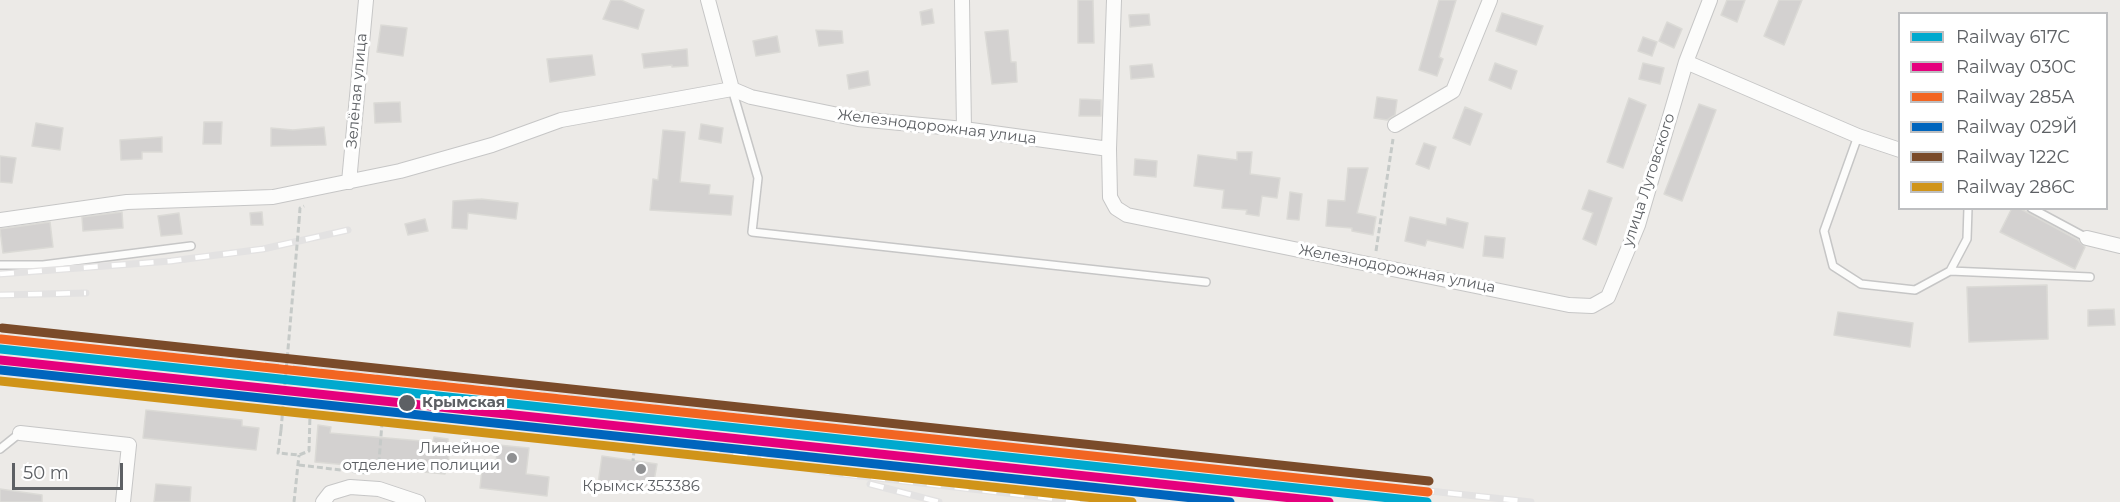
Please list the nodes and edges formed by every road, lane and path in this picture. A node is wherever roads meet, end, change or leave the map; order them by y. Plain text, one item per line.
1 (366, 0) edge
2 (708, 0) edge
3 (962, 0) edge
4 (1114, 0) edge
5 (1490, 0) edge
6 (1710, 0) edge
7 (1686, 62) junction
8 (732, 89) junction
9 (1395, 125) joint
10 (964, 129) junction
11 (1858, 136) junction
12 (1109, 148) junction
13 (1898, 150) edge
14 (349, 182) junction
15 (1968, 210) edge
16 (2035, 210) edge
17 (0, 219) edge
18 (299, 222) dead end
19 (2087, 238) joint
20 (191, 246) dead end
21 (2120, 246) edge
22 (1374, 264) junction
23 (0, 265) edge
24 (1950, 271) junction
25 (2090, 277) dead end
26 (1206, 282) dead end
27 (1608, 297) joint
28 (382, 423) junction
29 (20, 433) joint
30 (0, 450) edge
31 (299, 455) junction
32 (633, 461) dead end
33 (378, 474) dead end
34 (123, 502) edge
35 (294, 502) edge
36 (323, 502) edge
37 (418, 502) edge

1 - 14 street, Зелёная улица
2 - 8 street
3 - 10 street
4 - 12 street
5 - 9 street
6 - 7 street, улица Луговского
7 - 11 street
7 - 27 street, улица Луговского
8 - 10 street, Железнодорожная улица
8 - 14 street, Железнодорожная улица
8 - 26 lane
9 - 22 path
10 - 12 street, Железнодорожная улица
11 - 13 street
11 - 24 lane
12 - 22 street, Железнодорожная улица
14 - 17 street, Железнодорожная улица
15 - 24 lane
16 - 19 lane
18 - 31 path, bridge
19 - 21 street
20 - 23 lane
22 - 27 street, Железнодорожная улица
24 - 25 lane
28 - 31 path
28 - 32 path
28 - 33 path
29 - 30 lane
29 - 34 street
31 - 35 path
36 - 37 street

